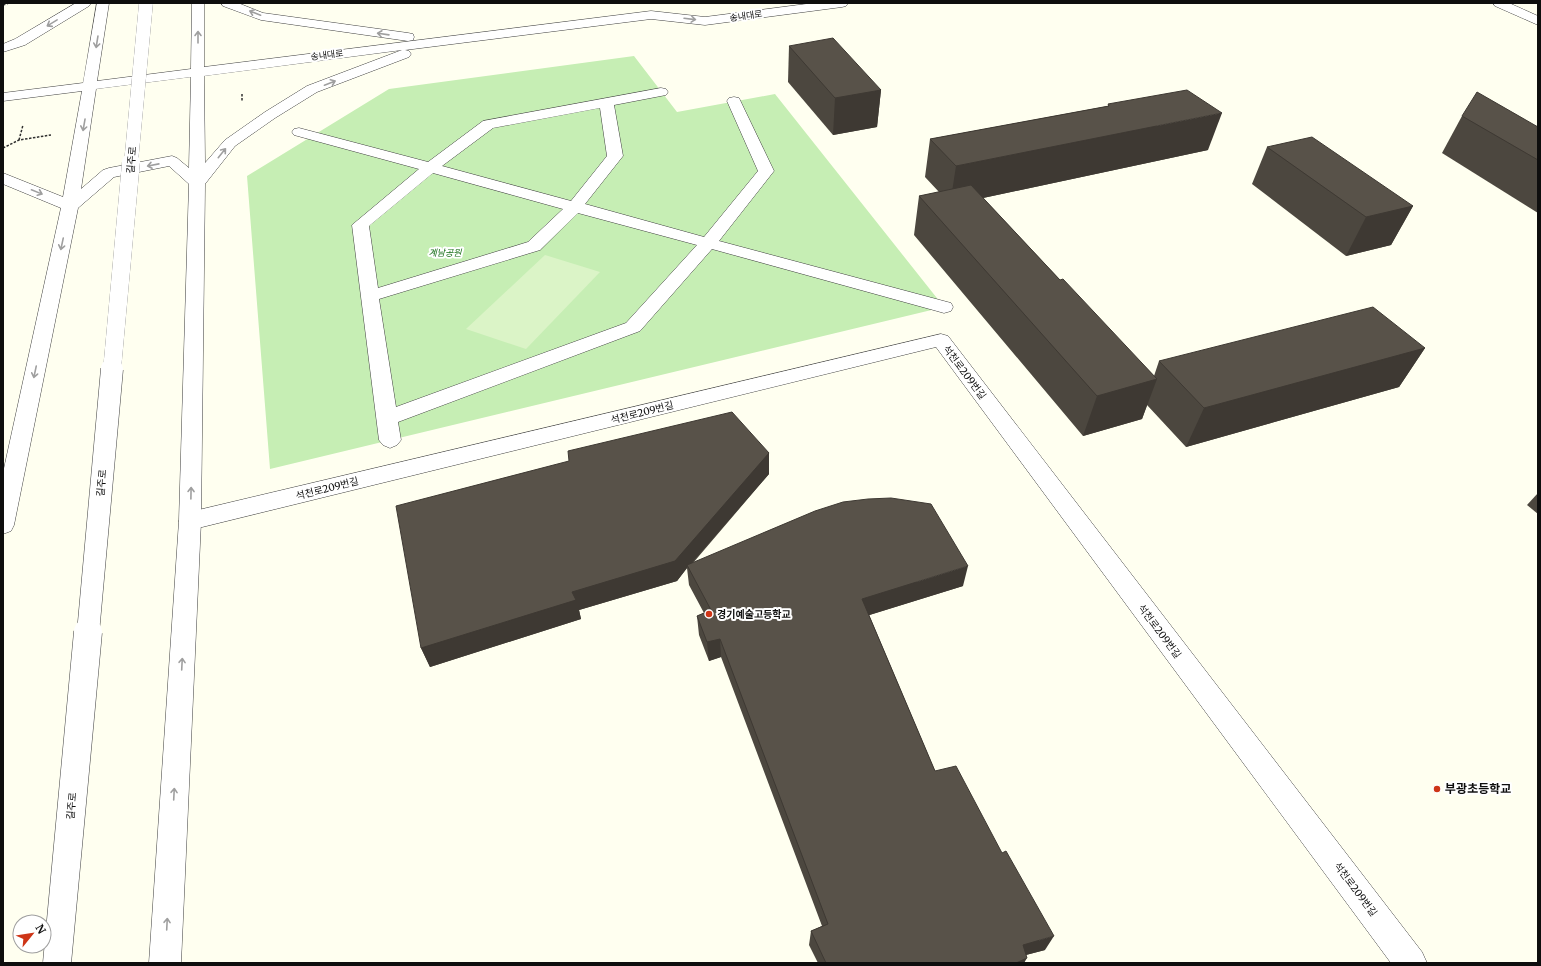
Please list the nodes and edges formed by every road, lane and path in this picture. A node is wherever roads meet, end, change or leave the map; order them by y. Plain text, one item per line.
1 (9, 3) edge
2 (85, 3) edge
3 (104, 3) edge
4 (146, 3) edge
5 (198, 3) edge
6 (227, 3) edge
7 (671, 3) edge
8 (842, 3) edge
9 (1499, 3) edge
10 (3, 5) edge
11 (651, 15) junction
12 (1538, 22) edge
13 (435, 41) junction
14 (3, 48) edge
15 (198, 72) junction
16 (90, 86) junction
17 (661, 92) dead end
18 (242, 94) dead end
19 (3, 98) edge
20 (734, 101) dead end
21 (606, 102) junction
22 (242, 105) dead end
23 (23, 125) dead end
24 (299, 132) dead end
25 (51, 135) dead end
26 (19, 140) junction
27 (3, 148) edge
28 (430, 168) junction
29 (3, 178) edge
30 (197, 183) junction
31 (70, 206) junction
32 (574, 207) junction
33 (708, 243) junction
34 (370, 296) junction
35 (944, 307) dead end
36 (387, 418) junction
37 (390, 440) dead end
38 (190, 521) junction
39 (3, 525) edge
40 (57, 963) edge
41 (165, 963) edge
42 (1411, 963) edge

1 - 10 path
2 -> 14 street
3 -> 16 street
4 - 40 street, 길주로, bridge
15 -> 5 street
13 -> 6 street
7 - 11 street, 송내대로
11 -> 8 street, 송내대로
9 - 12 street
11 - 13 street, 송내대로
13 - 15 street, 송내대로
30 -> 13 street
15 - 16 street, 송내대로
15 - 30 street
16 - 19 street, 송내대로
16 -> 31 street
17 - 21 street
18 - 22 path
20 - 33 street
21 - 28 street
21 - 32 street
23 - 26 path
24 - 28 street
25 - 26 path
26 - 27 path
28 - 32 street
28 - 34 street
29 -> 31 street
30 -> 31 street
38 -> 30 street
31 -> 39 street
32 - 33 street
32 - 34 street
33 - 35 street
33 - 36 street
34 - 36 street
36 - 37 street
41 -> 38 street
38 - 42 street, 석천로209번길

